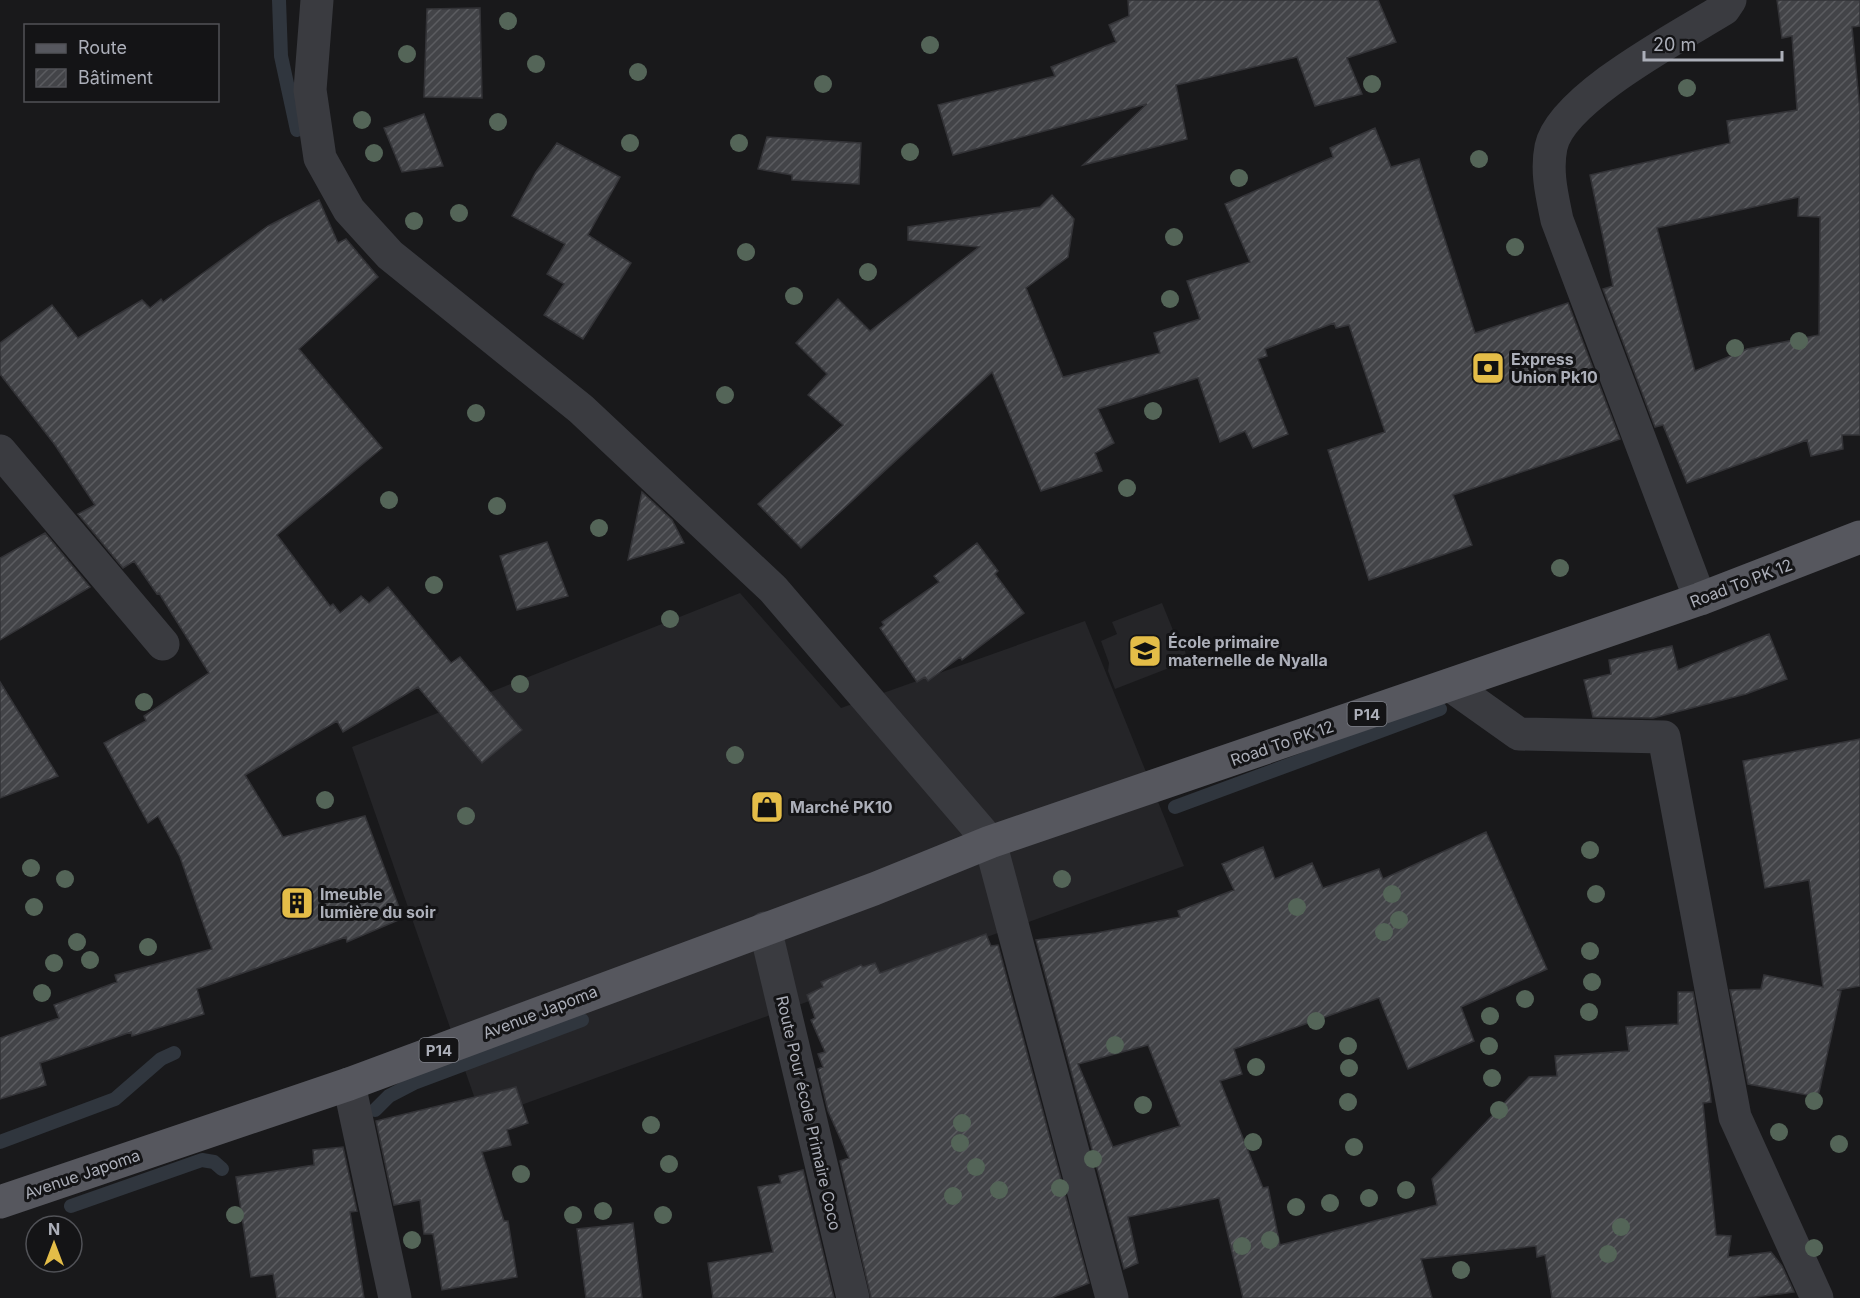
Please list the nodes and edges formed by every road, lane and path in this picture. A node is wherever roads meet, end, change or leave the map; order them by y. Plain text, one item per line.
1 (317, 0) edge
2 (1730, 0) edge
3 (0, 451) edge
4 (1860, 537) edge
5 (1700, 599) junction
6 (163, 644) dead end
7 (1450, 686) junction
8 (990, 842) junction
9 (874, 889) joint
10 (765, 928) junction
11 (349, 1084) junction
12 (0, 1202) edge
13 (395, 1298) edge
14 (853, 1298) edge
15 (1112, 1298) edge
16 (1817, 1298) edge

1 - 8 street
2 - 5 street
3 - 6 street
4 - 5 main road, Road To PK 12 / P14
5 - 7 main road, Road To PK 12 / P14
7 - 8 main road, Road To PK 12 / P14
7 - 16 street
8 - 9 main road, Road To PK 12 / P14
8 - 15 street
9 - 10 main road, Avenue Japoma / P14
10 - 11 main road, Avenue Japoma / P14
10 - 14 street, Route Pour école Primaire Coco
11 - 12 main road, Avenue Japoma / P14
11 - 13 street

